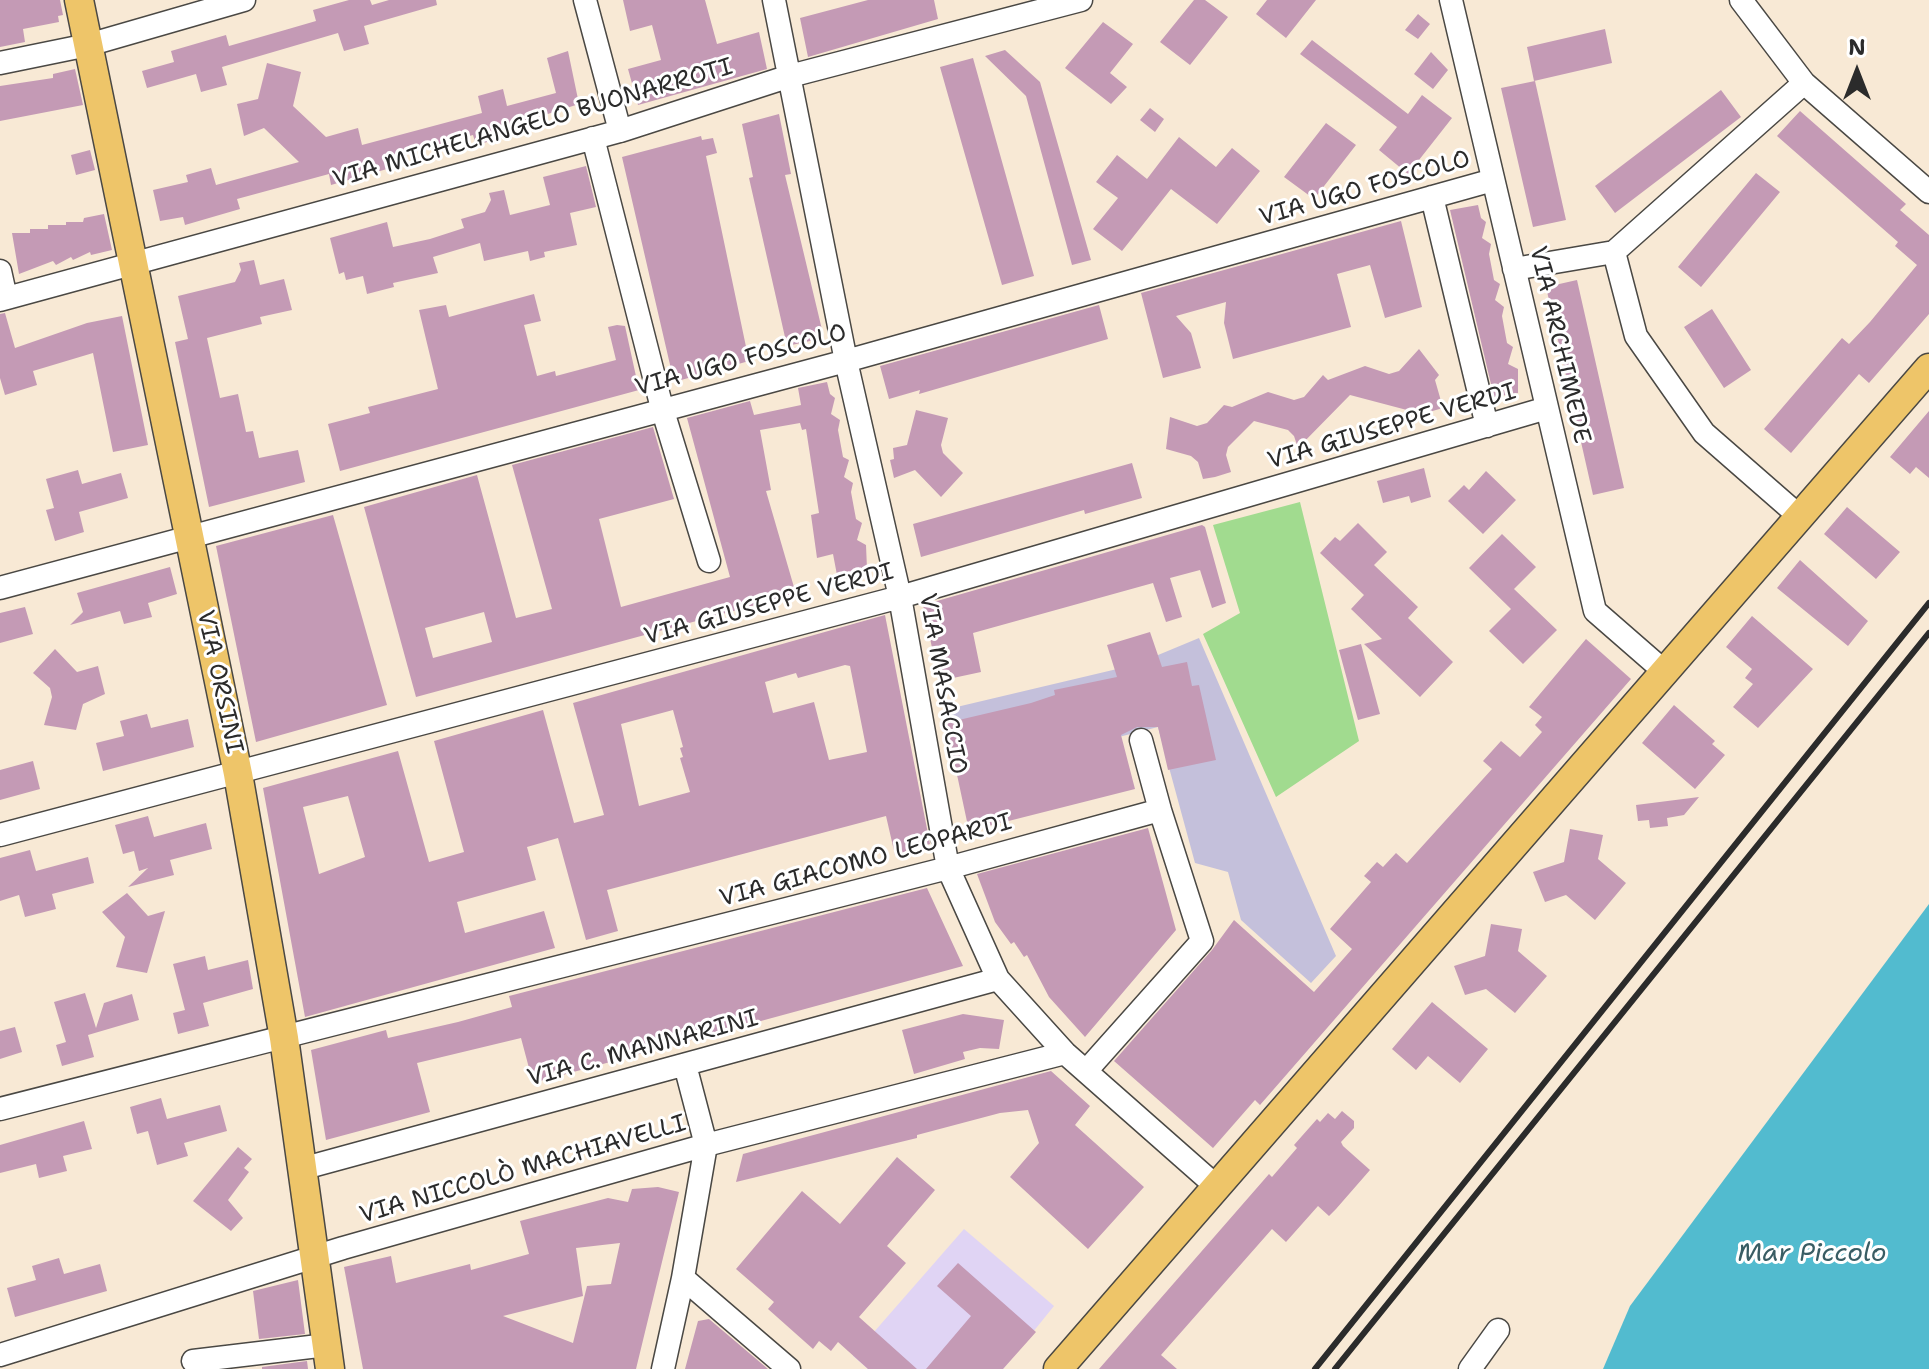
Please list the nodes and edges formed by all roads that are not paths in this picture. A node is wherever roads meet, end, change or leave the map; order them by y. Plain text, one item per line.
1 (79, 0) edge
2 (244, 0) edge
3 (585, 0) edge
4 (774, 0) edge
5 (1081, 0) edge
6 (1451, 0) edge
7 (1741, 0) edge
8 (88, 45) junction
9 (0, 63) edge
10 (790, 76) junction
11 (1804, 83) junction
12 (620, 131) junction
13 (593, 138) junction
14 (1493, 180) junction
15 (1929, 192) edge
16 (1432, 197) junction
17 (1614, 252) junction
18 (132, 264) junction
19 (1514, 269) junction
20 (0, 271) edge
21 (3, 299) edge
22 (846, 361) junction
23 (1929, 368) edge
24 (662, 408) junction
25 (1547, 408) junction
26 (1487, 426) junction
27 (1799, 516) junction
28 (189, 537) junction
29 (709, 561) dead end
30 (0, 588) edge
31 (900, 597) junction
32 (1665, 672) junction
33 (1141, 740) dead end
34 (238, 774) junction
35 (1160, 810) junction
36 (0, 835) edge
37 (948, 868) junction
38 (998, 979) junction
39 (284, 1038) junction
40 (1065, 1053) junction
41 (685, 1065) junction
42 (1087, 1070) junction
43 (0, 1109) edge
44 (706, 1145) junction
45 (301, 1169) junction
46 (1217, 1187) junction
47 (315, 1255) junction
48 (683, 1278) junction
49 (1498, 1330) dead end
50 (0, 1355) edge
51 (328, 1357) edge
52 (193, 1361) dead end
53 (663, 1369) edge
54 (789, 1369) edge
55 (1058, 1369) edge
56 (1470, 1369) edge

1 - 8 main road, VIA ORSINI
2 - 8 street
3 - 12 street
4 - 10 street, VIA MASACCIO
5 - 10 street, VIA MICHELANGELO BUONARROTI
6 - 14 street, VIA ARCHIMEDE
7 - 11 street
8 - 9 street
8 - 18 main road, VIA ORSINI
10 - 12 street, VIA MICHELANGELO BUONARROTI
10 - 22 street, VIA MASACCIO
11 - 15 street
11 - 17 street
12 - 13 street, VIA MICHELANGELO BUONARROTI
13 - 18 street, VIA MICHELANGELO BUONARROTI
13 - 24 street
14 - 16 street, VIA UGO FOSCOLO
14 - 19 street, VIA ARCHIMEDE
16 - 22 street, VIA UGO FOSCOLO
16 - 26 street
17 - 19 street
17 - 27 street
18 - 21 street, VIA MICHELANGELO BUONARROTI
18 - 28 main road, VIA ORSINI
19 - 25 street, VIA ARCHIMEDE
20 - 21 street
22 - 24 street, VIA UGO FOSCOLO
22 - 31 street, VIA MASACCIO
23 - 27 main road
24 - 28 street, VIA UGO FOSCOLO
24 - 29 street
25 - 26 street, VIA GIUSEPPE VERDI
25 - 32 street, VIA ARCHIMEDE
26 - 31 street, VIA GIUSEPPE VERDI
27 - 32 main road
28 - 30 street, VIA UGO FOSCOLO
28 - 34 main road, VIA ORSINI
31 - 34 street, VIA GIUSEPPE VERDI
31 - 37 street, VIA MASACCIO
32 - 46 main road
33 - 35 street
34 - 36 street, VIA GIUSEPPE VERDI
34 - 39 main road, VIA ORSINI
35 - 37 street, VIA GIACOMO LEOPARDI
35 - 42 street
37 - 38 street, VIA MASACCIO
37 - 39 street, VIA GIACOMO LEOPARDI
38 - 40 street, VIA MASACCIO
38 - 41 street, VIA C. MANNARINI
39 - 43 street, VIA GIACOMO LEOPARDI
39 - 45 main road, VIA ORSINI
40 - 42 street, VIA MASACCIO
40 - 44 street, VIA NICCOLÒ MACHIAVELLI
41 - 44 street
41 - 45 street, VIA C. MANNARINI
42 - 46 street, VIA MASACCIO
44 - 47 street, VIA NICCOLÒ MACHIAVELLI
44 - 48 street
45 - 47 main road, VIA ORSINI
46 - 55 main road
47 - 50 street, VIA NICCOLÒ MACHIAVELLI
47 - 51 main road, VIA ORSINI
48 - 53 street
48 - 54 street
49 - 56 street
51 - 52 street

